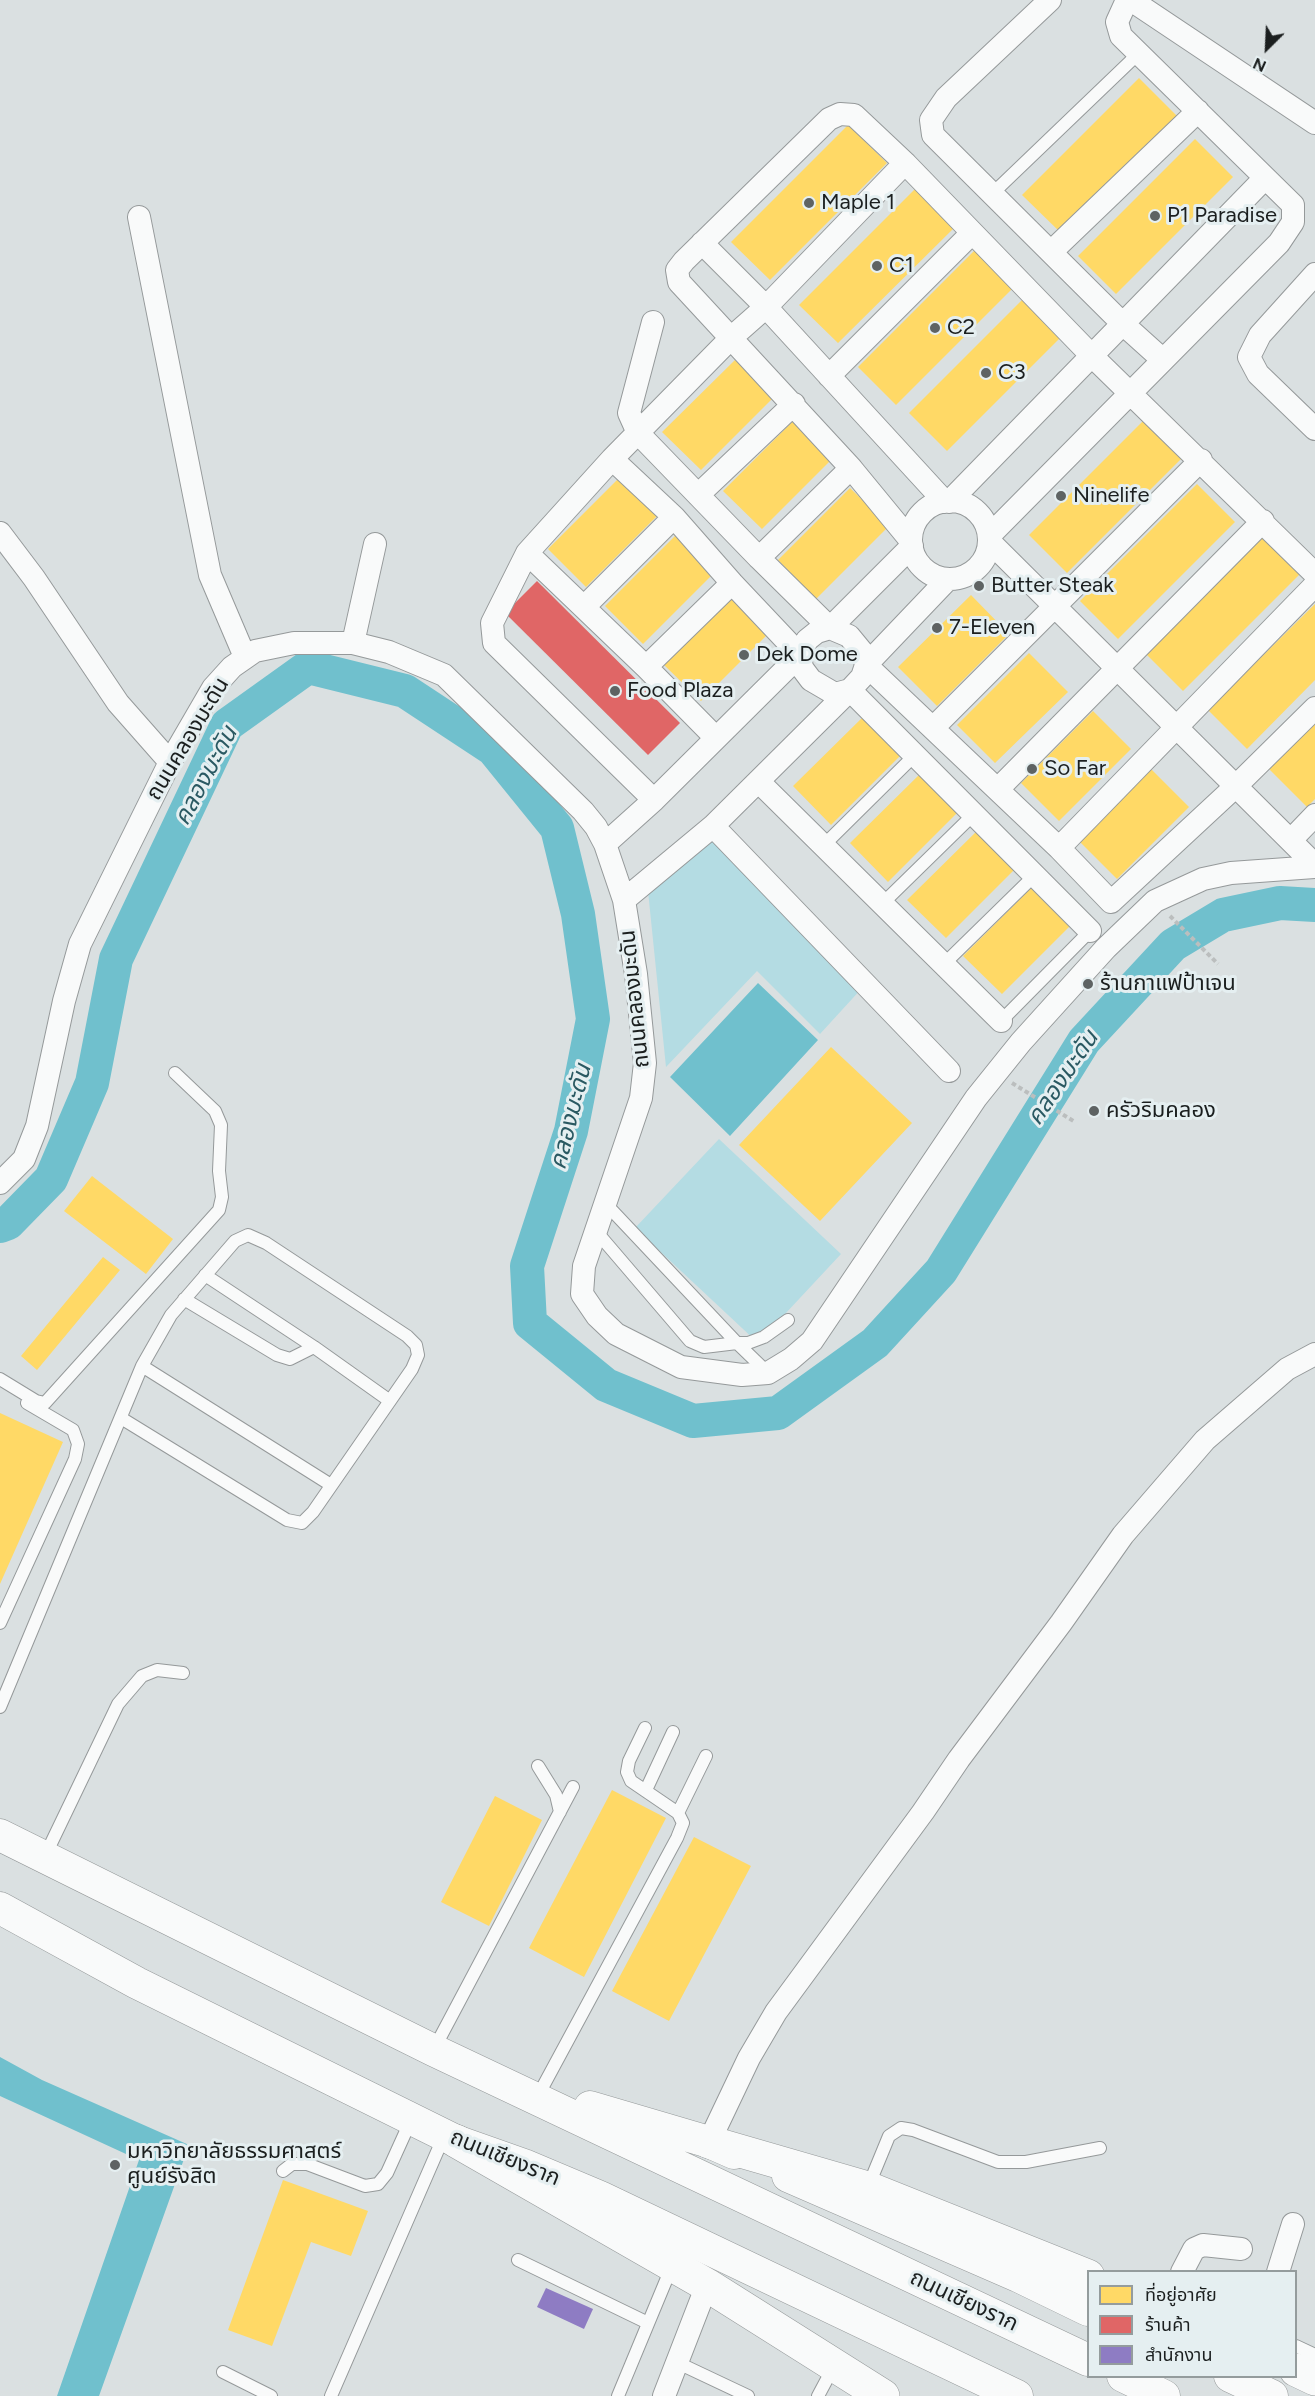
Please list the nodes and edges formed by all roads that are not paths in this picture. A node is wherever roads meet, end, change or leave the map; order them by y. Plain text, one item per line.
1 (1050, 0) edge
2 (1127, 0) edge
3 (1131, 0) edge
4 (1139, 53) junction
5 (1198, 111) junction
6 (1315, 123) edge
7 (905, 163) junction
8 (1265, 178) junction
9 (992, 194) junction
10 (139, 217) dead end
11 (971, 234) junction
12 (702, 243) junction
13 (1051, 252) junction
14 (1315, 274) edge
15 (766, 307) junction
16 (653, 322) dead end
17 (1123, 324) junction
18 (732, 337) junction
19 (1092, 356) junction
20 (1163, 360) junction
21 (829, 376) junction
22 (1130, 393) junction
23 (794, 404) junction
24 (1315, 429) edge
25 (638, 433) junction
26 (612, 459) junction
27 (1201, 460) junction
28 (851, 468) junction
29 (698, 495) junction
30 (947, 502) junction
31 (674, 517) junction
32 (1263, 521) junction
33 (0, 533) edge
34 (989, 539) junction
35 (912, 543) junction
36 (375, 544) dead end
37 (527, 553) junction
38 (759, 558) junction
39 (1315, 574) edge
40 (948, 579) junction
41 (732, 583) junction
42 (1315, 585) edge
43 (1055, 606) junction
44 (584, 607) junction
45 (830, 628) junction
46 (353, 643) junction
47 (800, 655) junction
48 (245, 657) junction
49 (866, 665) junction
50 (646, 667) junction
51 (1119, 669) junction
52 (850, 690) junction
53 (1315, 708) edge
54 (1176, 726) junction
55 (933, 728) junction
56 (716, 738) junction
57 (916, 754) junction
58 (170, 762) junction
59 (759, 782) junction
60 (1236, 786) junction
61 (998, 789) junction
62 (654, 800) junction
63 (974, 814) junction
64 (1315, 815) edge
65 (713, 826) junction
66 (1290, 840) junction
67 (605, 844) junction
68 (823, 846) junction
69 (1059, 848) junction
70 (1315, 866) edge
71 (1035, 875) junction
72 (624, 900) junction
73 (882, 904) junction
74 (1090, 931) joint
75 (944, 964) junction
76 (1002, 1021) joint
77 (949, 1071) dead end
78 (175, 1073) dead end
79 (0, 1182) edge
80 (605, 1203) junction
81 (595, 1230) junction
82 (205, 1275) junction
83 (184, 1299) junction
84 (788, 1320) dead end
85 (737, 1343) junction
86 (314, 1347) junction
87 (1315, 1354) edge
88 (142, 1366) junction
89 (768, 1373) junction
90 (0, 1379) edge
91 (0, 1386) edge
92 (390, 1401) junction
93 (121, 1418) junction
94 (332, 1485) junction
95 (0, 1623) edge
96 (183, 1672) dead end
97 (0, 1707) edge
98 (645, 1728) dead end
99 (673, 1732) dead end
100 (706, 1756) dead end
101 (538, 1766) dead end
102 (573, 1787) dead end
103 (646, 1790) junction
104 (560, 1812) junction
105 (678, 1813) junction
106 (0, 1835) edge
107 (45, 1856) junction
108 (0, 1908) edge
109 (0, 1931) edge
110 (137, 1983) junction
111 (433, 2050) junction
112 (507, 2085) junction
113 (540, 2092) junction
114 (412, 2118) junction
115 (450, 2138) junction
116 (709, 2142) junction
117 (1100, 2148) dead end
118 (283, 2171) dead end
119 (868, 2188) junction
120 (1293, 2224) dead end
121 (1241, 2249) dead end
122 (518, 2260) dead end
123 (672, 2265) junction
124 (1183, 2270) edge
125 (1278, 2270) edge
126 (1087, 2275) edge
127 (707, 2285) junction
128 (1087, 2309) edge
129 (648, 2323) junction
130 (1297, 2346) edge
131 (1315, 2355) edge
132 (1087, 2359) edge
133 (676, 2362) junction
134 (834, 2365) junction
135 (1297, 2370) edge
136 (223, 2372) dead end
137 (1127, 2378) edge
138 (1234, 2378) edge
139 (1315, 2379) edge
140 (271, 2396) edge
141 (331, 2396) edge
142 (618, 2396) edge
143 (664, 2396) edge
144 (748, 2396) edge
145 (818, 2396) edge
146 (883, 2396) edge
147 (1017, 2396) edge
148 (1164, 2396) edge
149 (1272, 2396) edge

1 - 9 street
2 - 4 street
3 - 6 street
4 - 5 street
4 - 9 lane
5 - 8 street
5 - 13 street
7 - 11 street
7 - 12 street
7 - 15 street
8 - 17 street
8 - 20 street
9 - 13 street
10 - 48 street
11 - 19 street
11 - 21 street
12 - 15 street
12 - 18 street
13 - 17 street
14 - 24 street
15 - 18 street
15 - 21 street
16 - 25 street
17 - 19 street
17 - 20 street
18 - 23 street
18 - 25 street
19 - 22 street
19 - 30 street
20 - 22 street
21 - 30 street
22 - 27 street
22 - 34 street
23 - 28 street
23 - 29 street
25 - 26 street
25 - 29 street
26 - 31 street
26 - 37 street
27 - 32 street
27 - 43 street
28 - 35 street
28 - 38 street
29 - 38 street
30 - 34 street
30 - 35 street
31 - 41 street
31 - 44 street
32 - 39 street
32 - 51 street
33 - 58 street
34 - 40 street
34 - 43 street
35 - 40 street
35 - 45 street
36 - 46 street
37 - 44 street
37 - 62 street
38 - 45 street
40 - 49 street
41 - 47 street
41 - 50 street
42 - 54 street
43 - 51 street
43 - 55 street
44 - 50 street
45 - 47 street
45 - 49 street
46 - 48 street, ถนนคลองมะดัน
46 - 67 street, ถนนคลองมะดัน
47 - 52 street
47 - 56 street
48 - 58 street, ถนนคลองมะดัน
49 - 52 street
49 - 55 street
50 - 56 street
51 - 54 street
51 - 61 street
52 - 57 street
52 - 59 street
53 - 60 street
54 - 60 street
54 - 69 street
55 - 61 street
56 - 62 street
57 - 63 street
57 - 68 lane
58 - 79 street, ถนนคลองมะดัน
59 - 65 street
59 - 68 street
60 - 66 street
60 - 69 street
61 - 69 street
62 - 67 street
63 - 71 street
63 - 73 lane
64 - 66 street
65 - 72 street
65 - 77 street
66 - 70 street
67 - 72 street, ถนนคลองมะดัน
68 - 73 street
70 - 89 street, ถนนคลองมะดัน
71 - 74 street
71 - 75 lane
72 - 80 street, ถนนคลองมะดัน
73 - 75 street
74 - 76 lane
75 - 76 street
78 - 90 lane
80 - 81 street, ถนนคลองมะดัน
80 - 85 lane
81 - 85 lane
81 - 89 street, ถนนคลองมะดัน
82 - 83 lane
82 - 86 lane
82 - 92 lane
83 - 86 lane
83 - 88 lane
84 - 85 lane
85 - 89 lane
86 - 92 lane
87 - 116 street
88 - 93 lane
88 - 94 lane
91 - 95 lane
92 - 94 lane
93 - 94 lane
93 - 97 lane
96 - 107 lane
98 - 103 lane
99 - 103 lane
100 - 105 lane
101 - 104 lane
102 - 104 lane
103 - 105 lane
104 - 111 lane
105 - 113 lane
106 - 107 main road
107 - 111 main road, ถนนเชียงราก
108 - 110 main road, ถนนเชียงราก
109 - 110 main road
110 - 114 main road, ถนนเชียงราก
111 - 112 main road, ถนนเชียงราก
112 - 113 main road
112 - 132 main road, ถนนเชียงราก
113 - 116 main road
114 - 115 main road, ถนนเชียงราก
114 - 118 lane
115 - 123 highway
115 - 141 lane
115 - 147 main road, ถนนเชียงราก
116 - 119 highway
116 - 128 main road
117 - 119 lane
119 - 126 highway
120 - 125 street
121 - 124 street
122 - 129 lane
123 - 127 highway
123 - 129 lane
127 - 133 street
127 - 134 highway
129 - 142 lane
130 - 131 lane
133 - 143 street
133 - 144 lane
134 - 145 lane
134 - 146 highway
135 - 139 highway
136 - 140 lane
137 - 148 main road
138 - 149 main road

